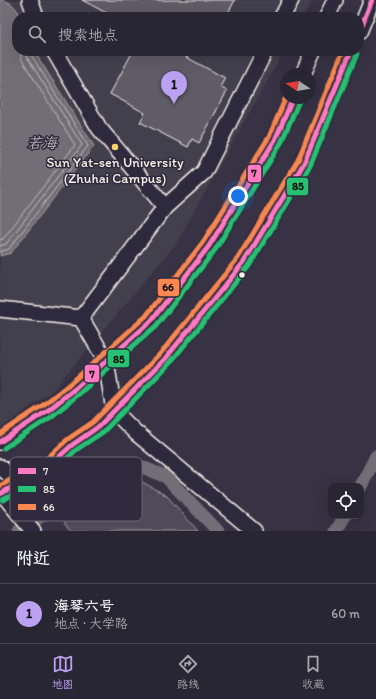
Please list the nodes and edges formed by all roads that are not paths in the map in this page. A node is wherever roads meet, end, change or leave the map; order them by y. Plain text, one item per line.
1 (30, 0) edge
2 (291, 0) edge
3 (335, 0) edge
4 (372, 0) edge
5 (34, 12) edge
6 (285, 12) edge
7 (329, 12) edge
8 (364, 20) edge
9 (57, 56) edge
10 (262, 56) edge
11 (311, 56) edge
12 (349, 56) edge
13 (306, 68) edge
14 (290, 104) edge
15 (165, 207) junction
16 (0, 309) edge
17 (81, 318) junction
18 (106, 361) junction
19 (114, 411) junction
20 (0, 442) edge
21 (59, 457) edge
22 (0, 467) edge
23 (10, 475) edge
24 (10, 488) edge
25 (1, 493) edge
26 (10, 504) edge
27 (25, 521) edge
28 (33, 531) edge
29 (254, 531) edge

1 - 5 street
2 - 6 street
3 - 7 street
4 - 8 street
9 - 15 street
10 - 15 street
11 - 13 street
12 - 19 street
14 - 18 street
15 - 17 street
16 - 17 street
17 - 18 street
18 - 19 street
18 - 20 street
19 - 21 street
19 - 29 street
22 - 23 street
24 - 25 street
25 - 26 street
27 - 28 street

